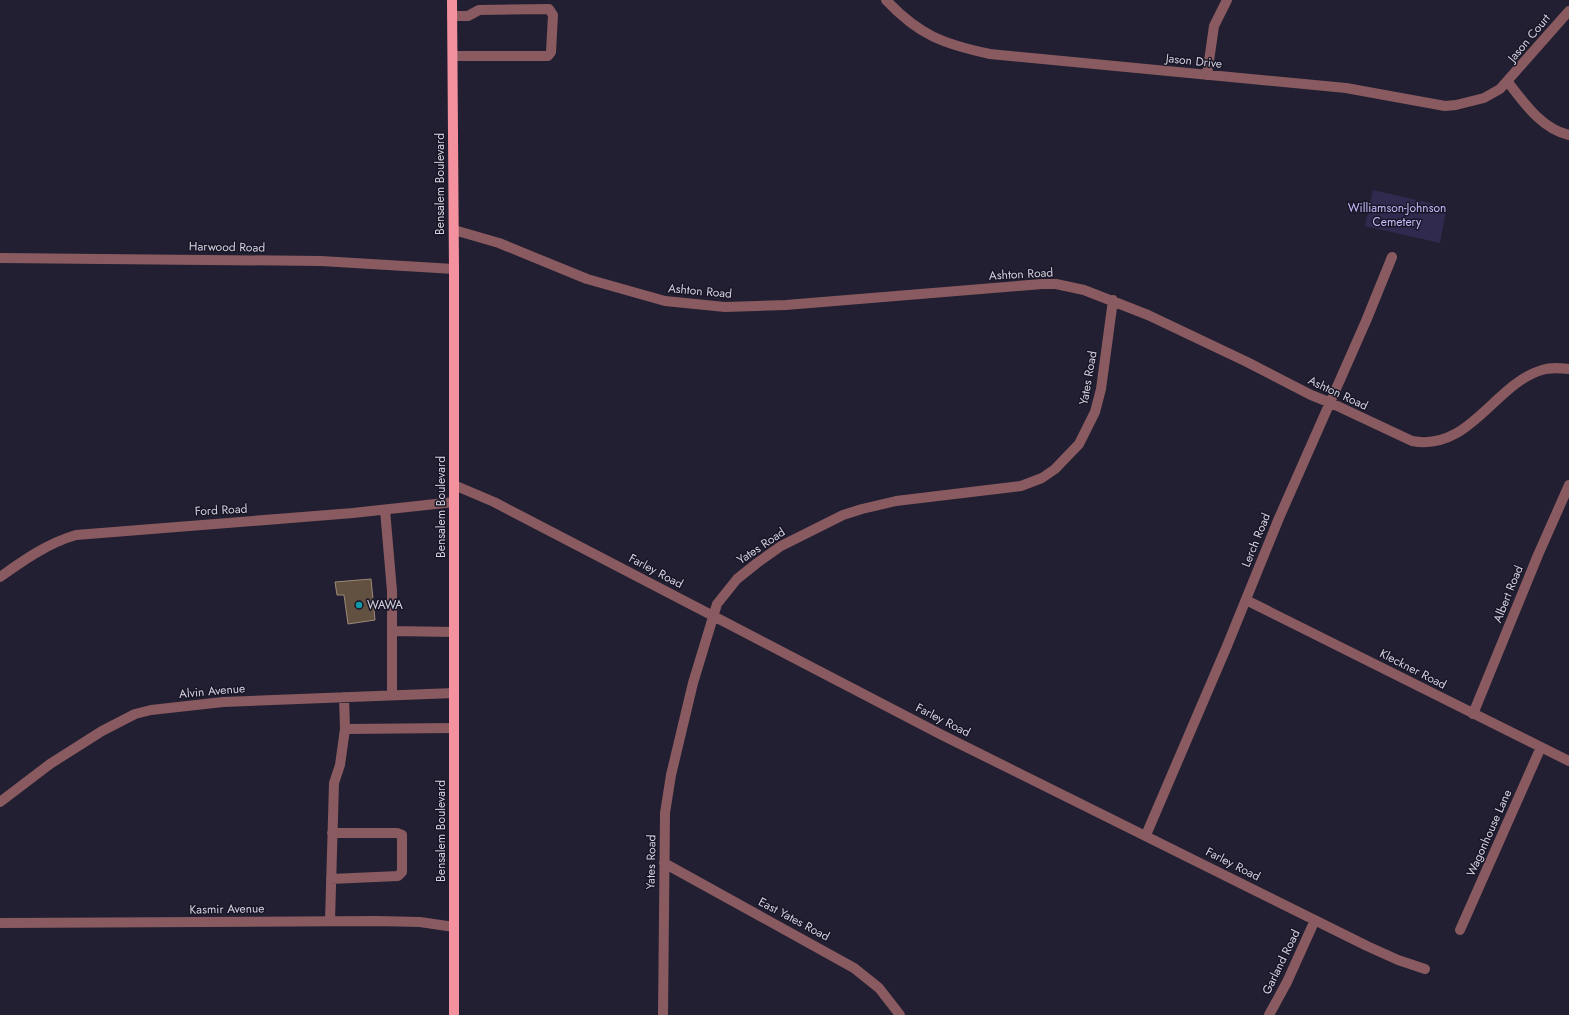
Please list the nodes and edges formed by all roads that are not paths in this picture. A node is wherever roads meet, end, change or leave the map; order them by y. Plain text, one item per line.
1 (452, 0) edge
2 (886, 0) edge
3 (1227, 0) edge
4 (1569, 11) edge
5 (452, 16) junction
6 (452, 56) junction
7 (1207, 75) junction
8 (1508, 82) junction
9 (1569, 135) edge
10 (454, 230) junction
11 (1392, 257) dead end
12 (0, 258) edge
13 (454, 269) junction
14 (1113, 300) junction
15 (1569, 369) edge
16 (1331, 403) junction
17 (454, 485) junction
18 (1569, 485) edge
19 (454, 502) junction
20 (384, 510) junction
21 (0, 577) edge
22 (1246, 600) junction
23 (712, 616) junction
24 (392, 630) junction
25 (454, 632) junction
26 (454, 693) junction
27 (392, 695) junction
28 (344, 697) junction
29 (1473, 714) junction
30 (454, 728) junction
31 (345, 729) junction
32 (1541, 747) junction
33 (1569, 761) edge
34 (0, 802) edge
35 (332, 833) junction
36 (1146, 835) junction
37 (664, 863) junction
38 (331, 879) junction
39 (1315, 920) junction
40 (330, 921) junction
41 (0, 924) edge
42 (454, 927) junction
43 (1460, 930) dead end
44 (1425, 969) dead end
45 (454, 1015) edge
46 (663, 1015) edge
47 (900, 1015) edge
48 (1269, 1015) edge

1 - 5 main road, Bensalem Boulevard
2 - 7 street, Jason Drive
3 - 7 street
4 - 8 street, Jason Court
5 - 6 main road, Bensalem Boulevard
5 - 6 street
6 - 10 main road, Bensalem Boulevard
7 - 8 street, Jason Drive
8 - 9 street
10 - 13 main road, Bensalem Boulevard
10 - 14 street, Ashton Road
11 - 16 street, Lerch Road
12 - 13 street, Harwood Road
13 - 17 main road, Bensalem Boulevard
14 - 16 street, Ashton Road
14 - 23 street, Yates Road
15 - 16 street, Ashton Road
16 - 22 street, Lerch Road
17 - 19 main road, Bensalem Boulevard
17 - 23 street, Farley Road
18 - 29 street, Albert Road
19 - 20 street, Ford Road
19 - 25 main road, Bensalem Boulevard
20 - 21 street, Ford Road
20 - 24 street
22 - 29 street, Kleckner Road
22 - 36 street, Lerch Road
23 - 36 street, Farley Road
23 - 37 street, Yates Road
24 - 25 street
24 - 27 street
25 - 26 main road, Bensalem Boulevard
26 - 27 street, Alvin Avenue
26 - 30 main road, Bensalem Boulevard
27 - 28 street, Alvin Avenue
28 - 31 street
28 - 34 street, Alvin Avenue
29 - 32 street, Kleckner Road
30 - 31 street
30 - 42 main road, Bensalem Boulevard
31 - 35 street
32 - 33 street, Kleckner Road
32 - 43 street, Wagonhouse Lane
35 - 38 street
35 - 38 street
36 - 39 street, Farley Road
37 - 46 street, Yates Road
37 - 47 street, East Yates Road
38 - 40 street
39 - 44 street, Farley Road
39 - 48 street, Garland Road
40 - 41 street, Kasmir Avenue
40 - 42 street, Kasmir Avenue
42 - 45 main road, Bensalem Boulevard

